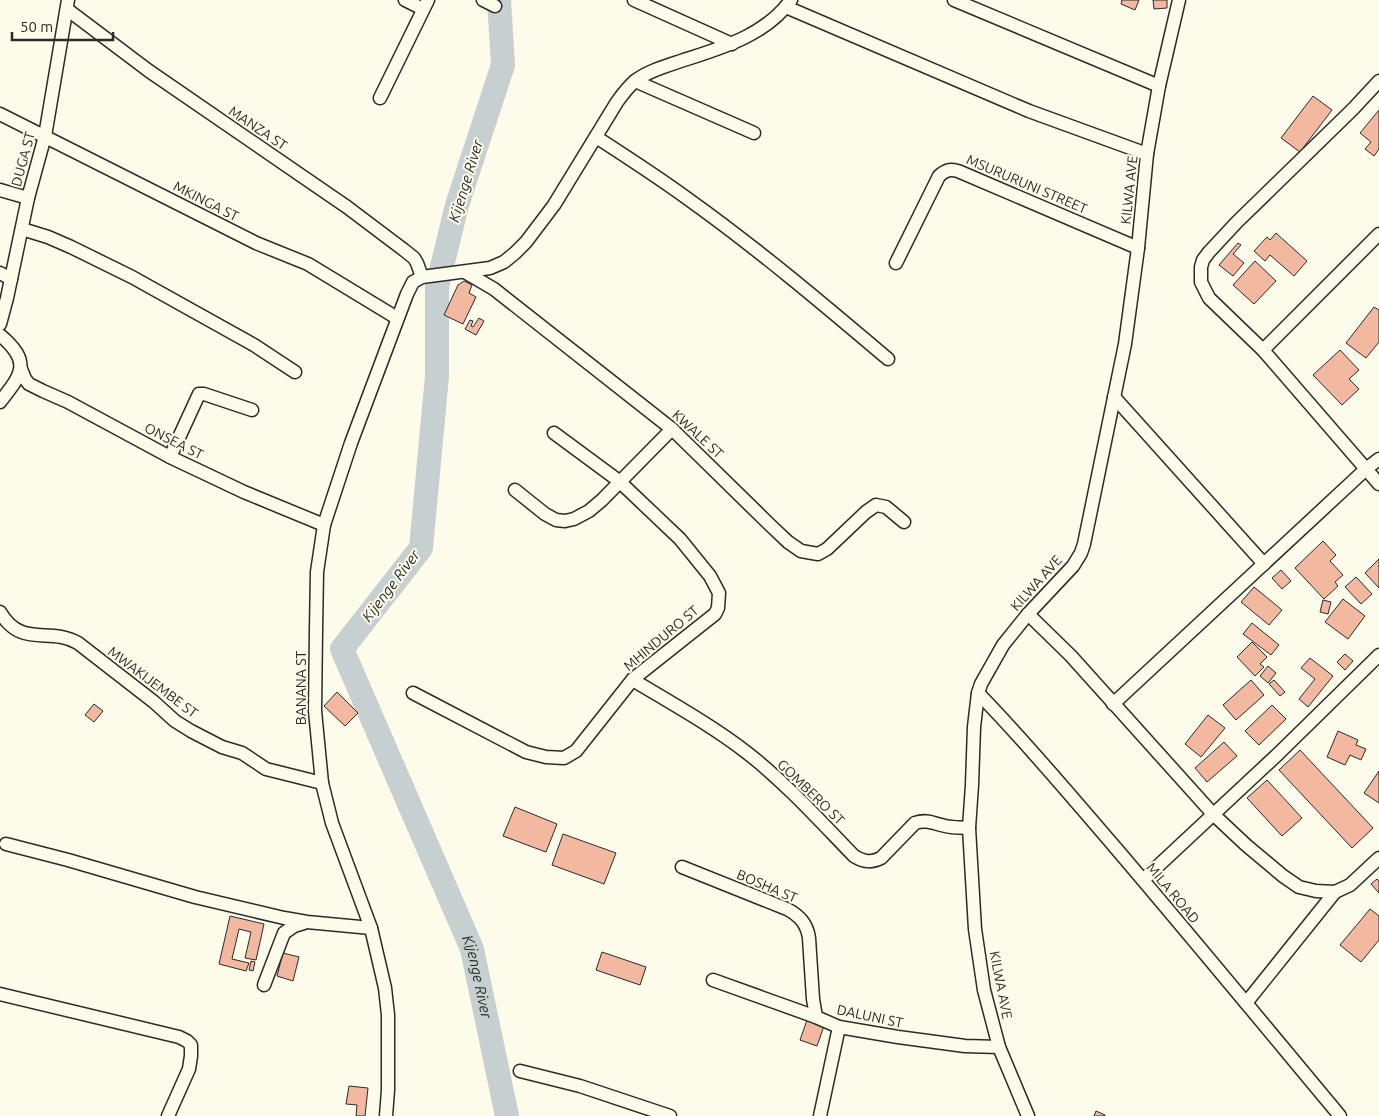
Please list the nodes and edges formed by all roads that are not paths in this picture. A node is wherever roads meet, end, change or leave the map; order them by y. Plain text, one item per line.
1 (405, 0) edge
2 (483, 0) edge
3 (634, 0) edge
4 (954, 0) edge
5 (1179, 0) edge
6 (425, 4) edge
7 (788, 4) edge
8 (68, 5) edge
9 (495, 6) dead end
10 (732, 44) junction
11 (634, 81) junction
12 (1379, 81) edge
13 (1159, 86) junction
14 (380, 98) dead end
15 (0, 114) edge
16 (754, 133) dead end
17 (45, 136) junction
18 (596, 137) junction
19 (1147, 154) junction
20 (0, 190) edge
21 (28, 198) junction
22 (22, 229) junction
23 (1379, 234) edge
24 (1138, 248) junction
25 (896, 263) dead end
26 (466, 272) junction
27 (6, 276) edge
28 (426, 277) junction
29 (398, 318) junction
30 (0, 324) edge
31 (0, 335) edge
32 (1263, 350) junction
33 (888, 359) dead end
34 (21, 369) junction
35 (294, 372) dead end
36 (1114, 397) junction
37 (0, 402) edge
38 (252, 410) dead end
39 (672, 429) junction
40 (554, 433) dead end
41 (170, 457) junction
42 (1379, 458) edge
43 (1366, 469) junction
44 (619, 481) junction
45 (1379, 484) edge
46 (515, 490) dead end
47 (904, 522) dead end
48 (324, 525) junction
49 (1264, 564) junction
50 (0, 612) edge
51 (1028, 614) junction
52 (1379, 655) edge
53 (633, 680) junction
54 (413, 693) dead end
55 (978, 693) junction
56 (1113, 704) junction
57 (322, 783) junction
58 (1213, 814) junction
59 (968, 828) junction
60 (6, 844) dead end
61 (1379, 858) edge
62 (682, 867) dead end
63 (1143, 880) junction
64 (1335, 892) junction
65 (307, 922) junction
66 (371, 928) junction
67 (713, 980) dead end
68 (264, 985) dead end
69 (0, 994) edge
70 (1246, 1003) junction
71 (816, 1017) junction
72 (839, 1027) junction
73 (999, 1047) junction
74 (520, 1071) dead end
75 (168, 1116) edge
76 (386, 1116) edge
77 (670, 1116) edge
78 (820, 1116) edge
79 (1028, 1116) edge
80 (1340, 1116) edge

1 - 6 street
2 - 9 street
3 - 10 street
4 - 13 street
5 - 13 street, KILWA AVE
6 - 14 street
7 - 10 street
7 - 19 street
8 - 17 street, DUGA ST
8 - 28 street, MANZA ST
10 - 11 street
11 - 16 street
11 - 18 street
12 - 32 street
13 - 19 street, KILWA AVE
15 - 17 street, MKINGA ST
17 - 21 street, DUGA ST
17 - 29 street, MKINGA ST
18 - 26 street
18 - 33 street
19 - 24 street, KILWA AVE
20 - 21 street
21 - 22 street, DUGA ST
22 - 27 street, DUGA ST
22 - 35 street
23 - 32 street
24 - 25 street, MSURURUNI STREET
24 - 36 street, KILWA AVE
26 - 28 street
26 - 39 street, KWALE ST
27 - 30 street, DUGA ST
28 - 29 street, BANANA ST
29 - 48 street, BANANA ST
31 - 34 street, ONSEA ST
32 - 43 street
34 - 37 street
34 - 41 street, ONSEA ST
36 - 49 street
36 - 51 street, KILWA AVE
38 - 41 street
39 - 44 street
39 - 47 street, KWALE ST
40 - 44 street, MHINDURO ST
41 - 48 street, ONSEA ST
42 - 43 street
43 - 45 street
43 - 49 street
44 - 46 street
44 - 53 street, MHINDURO ST
48 - 57 street, BANANA ST
49 - 56 street
50 - 57 street, MWAKIJEMBE ST
51 - 55 street, KILWA AVE
51 - 56 street
52 - 58 street
53 - 54 street, MHINDURO ST
53 - 59 street, GOMBERO ST
55 - 59 street, KILWA AVE
55 - 63 street, MILA ROAD
56 - 58 street
57 - 66 street, BANANA ST
58 - 63 street
58 - 64 street
59 - 73 street, KILWA AVE
60 - 65 street
61 - 64 street
62 - 71 street, BOSHA ST
63 - 70 street, MILA ROAD
64 - 70 street
65 - 66 street
65 - 68 street
66 - 76 street, BANANA ST
67 - 71 street, DALUNI ST
69 - 75 street
70 - 80 street, MILA ROAD
71 - 72 street, DALUNI ST
72 - 73 street, DALUNI ST
72 - 78 street
73 - 79 street, KILWA AVE
74 - 77 street

